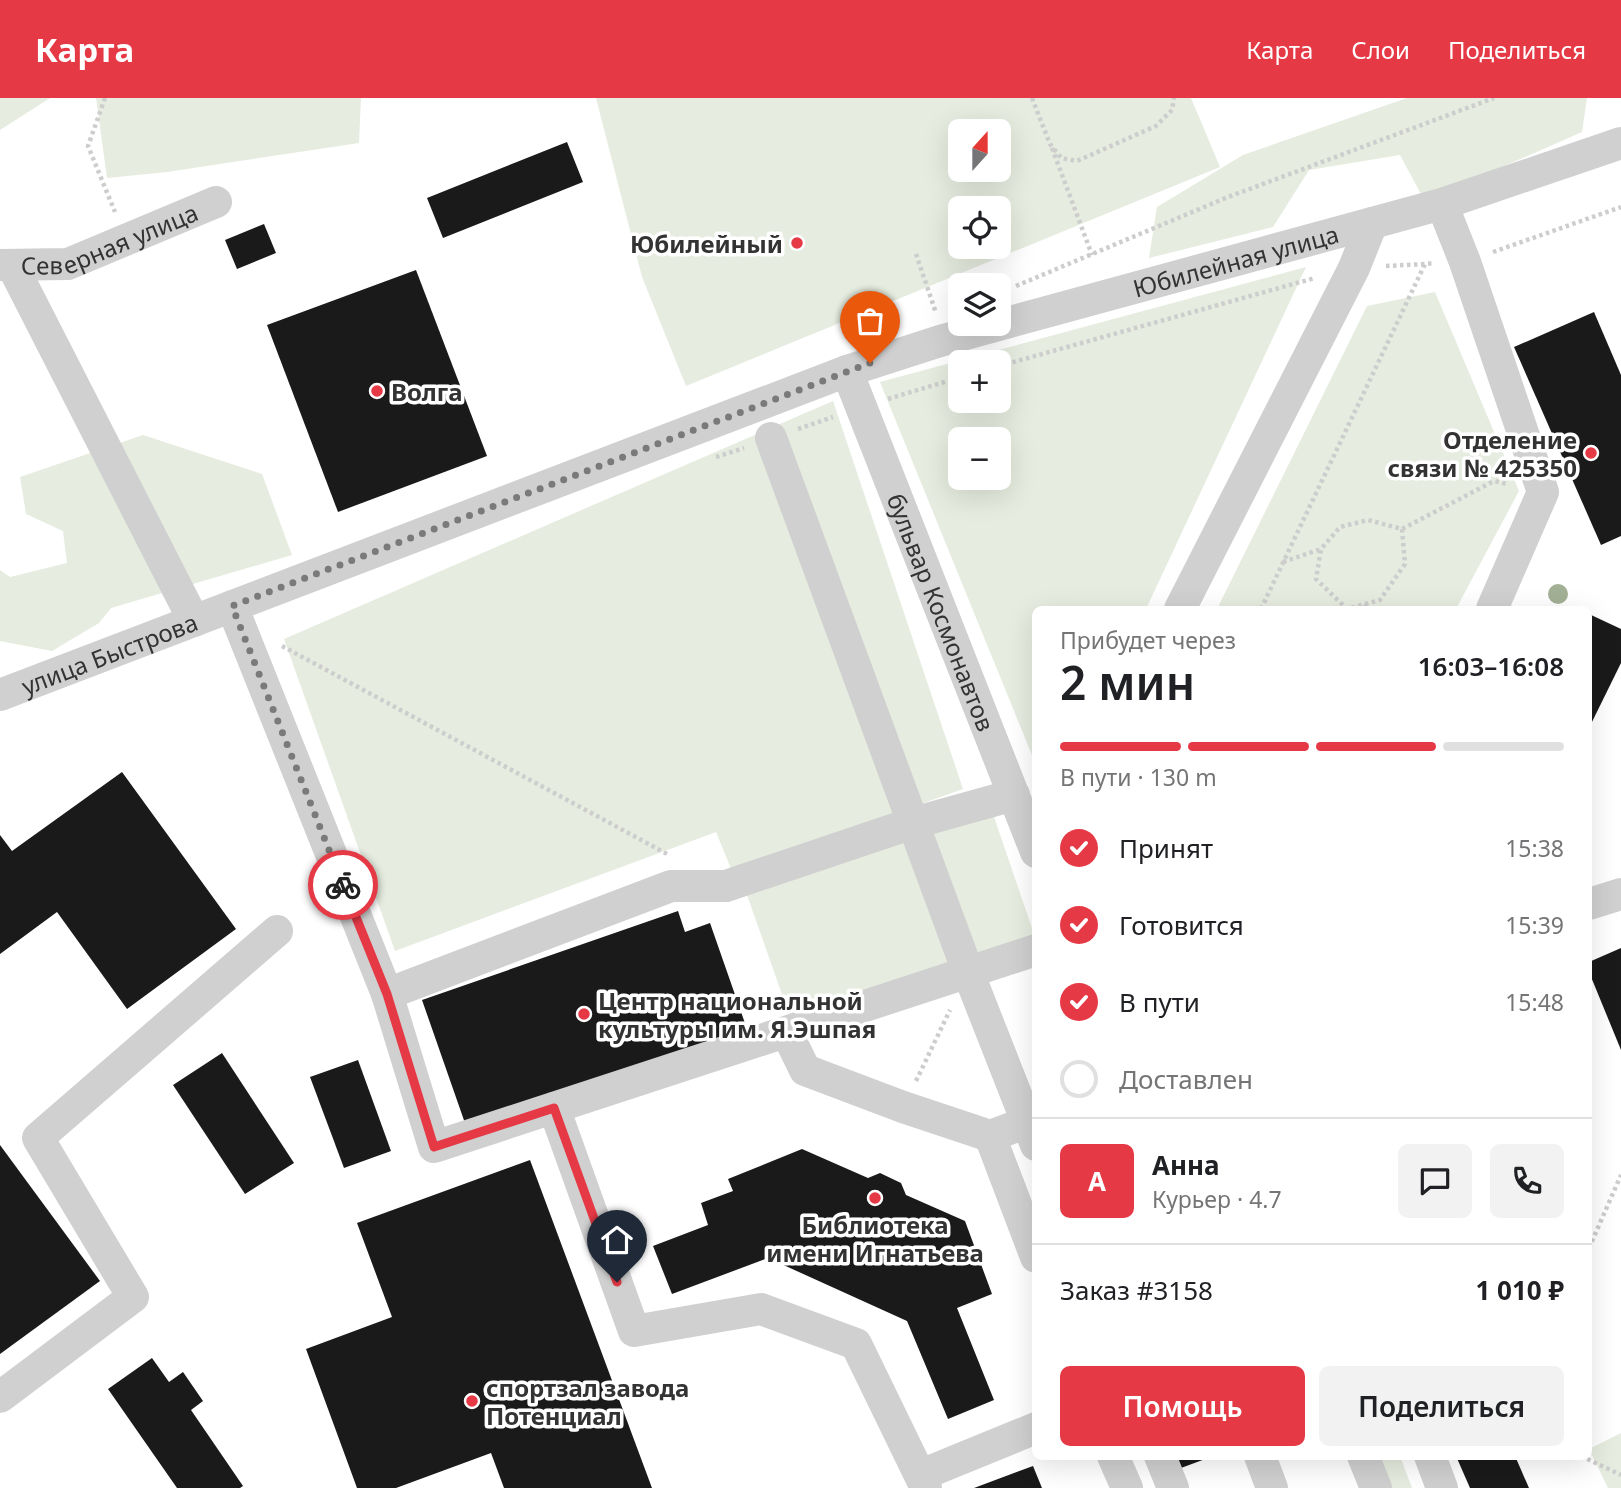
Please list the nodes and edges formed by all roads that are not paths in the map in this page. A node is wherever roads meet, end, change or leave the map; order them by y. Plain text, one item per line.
1 (1621, 143) edge
2 (216, 202) dead end
3 (1443, 204) junction
4 (1372, 223) junction
5 (6, 265) edge
6 (847, 371) junction
7 (771, 438) dead end
8 (1182, 606) edge
9 (1493, 606) edge
10 (235, 614) junction
11 (194, 621) junction
12 (0, 695) edge
13 (1014, 795) junction
14 (913, 823) junction
15 (1032, 842) edge
16 (1621, 894) edge
17 (1592, 903) edge
18 (277, 931) dead end
19 (1032, 951) edge
20 (968, 972) junction
21 (387, 994) junction
22 (787, 1033) junction
23 (554, 1108) junction
24 (1032, 1127) edge
25 (1032, 1129) edge
26 (990, 1136) junction
27 (1032, 1246) edge
28 (0, 1397) edge
29 (1032, 1430) edge
30 (1115, 1460) edge
31 (1162, 1460) edge
32 (1263, 1460) edge
33 (1365, 1460) edge
34 (1432, 1460) edge
35 (924, 1482) edge
36 (1127, 1488) edge
37 (1173, 1488) edge
38 (1272, 1488) edge
39 (1376, 1488) edge
40 (1442, 1488) edge

1 - 3 street, Юбилейная улица
2 - 5 street, Северная улица
3 - 4 street, Юбилейная улица
3 - 9 street
4 - 6 street, Юбилейная улица
4 - 8 street
5 - 11 street
6 - 10 street, улица Быстрова
6 - 13 street, бульвар Космонавтов
7 - 14 street
10 - 11 street, улица Быстрова
10 - 21 street
11 - 12 street, улица Быстрова
13 - 14 street
13 - 15 street, бульвар Космонавтов
14 - 20 street
14 - 21 street
16 - 17 street
18 - 28 street
19 - 20 street
20 - 22 street
20 - 24 street
21 - 23 street
22 - 23 street
22 - 26 street
23 - 35 street
25 - 26 street
26 - 27 street
29 - 35 street
30 - 36 street
31 - 37 street
32 - 38 street
33 - 39 street
34 - 40 street

